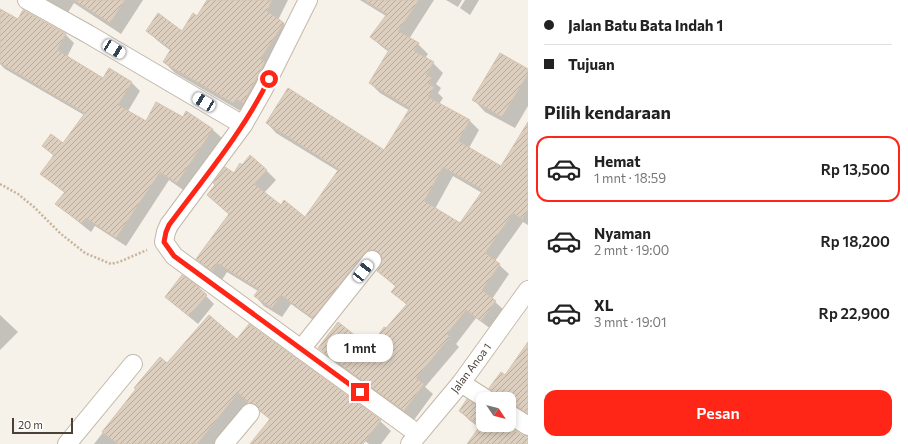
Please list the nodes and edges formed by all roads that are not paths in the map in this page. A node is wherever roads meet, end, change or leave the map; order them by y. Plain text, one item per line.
1 (27, 0) edge
2 (308, 0) edge
3 (243, 125) junction
4 (372, 260) dead end
5 (528, 290) edge
6 (301, 349) junction
7 (133, 364) dead end
8 (461, 383) junction
9 (476, 393) edge
10 (250, 413) dead end
11 (516, 418) edge
12 (528, 426) edge
13 (414, 439) edge
14 (67, 444) edge
15 (224, 444) edge

1 - 3 street
2 - 3 street
3 - 6 street
4 - 6 street
5 - 8 street, Jalan Anoa 1
6 - 13 street
7 - 14 street
8 - 9 street
8 - 13 street, Jalan Anoa 1
10 - 15 street
11 - 12 street

